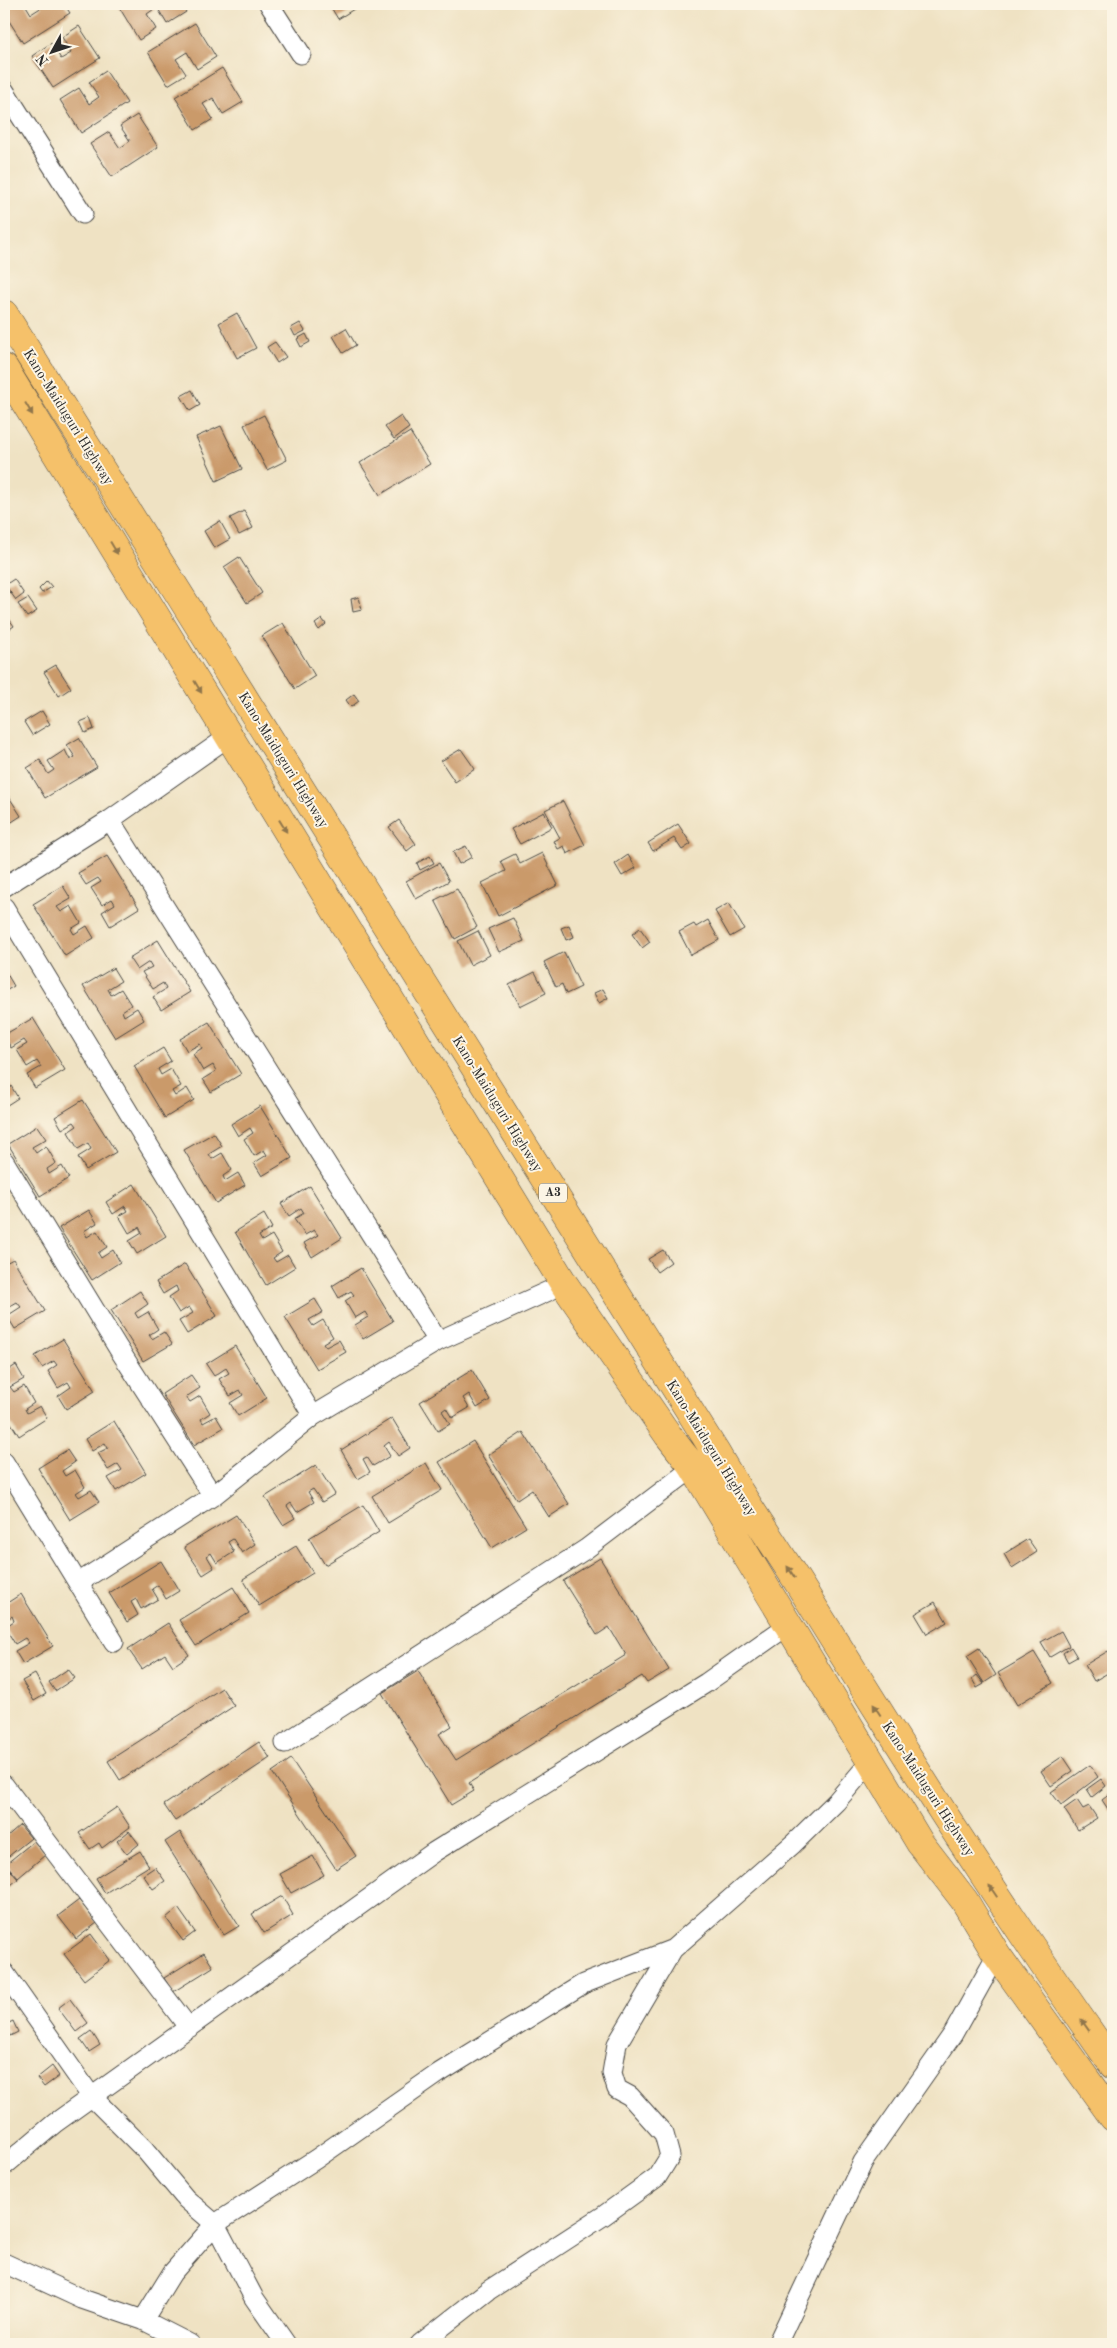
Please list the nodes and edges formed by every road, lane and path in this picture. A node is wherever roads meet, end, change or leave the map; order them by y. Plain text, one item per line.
1 (268, 4) edge
2 (301, 54) dead end
3 (4, 90) edge
4 (83, 214) dead end
5 (4, 314) edge
6 (4, 368) edge
7 (228, 737) junction
8 (110, 820) junction
9 (4, 887) edge
10 (4, 907) edge
11 (4, 1160) edge
12 (564, 1284) junction
13 (438, 1340) junction
14 (313, 1416) junction
15 (716, 1453) junction
16 (4, 1462) edge
17 (693, 1467) junction
18 (213, 1496) junction
19 (78, 1583) junction
20 (787, 1626) junction
21 (114, 1642) dead end
22 (285, 1743) dead end
23 (870, 1762) junction
24 (4, 1785) edge
25 (673, 1949) junction
26 (997, 1955) junction
27 (4, 1972) edge
28 (189, 2028) junction
29 (1113, 2065) edge
30 (91, 2096) junction
31 (1113, 2117) edge
32 (4, 2166) edge
33 (215, 2224) junction
34 (4, 2263) edge
35 (143, 2320) junction
36 (190, 2344) edge
37 (286, 2344) edge
38 (420, 2344) edge
39 (777, 2344) edge

1 - 2 street
3 - 4 street
5 - 15 highway, Kano-Maiduguri Highway / A3
6 -> 7 highway, Kano-Maiduguri Highway
7 - 8 street
7 -> 12 highway, Kano-Maiduguri Highway
8 - 9 street
8 - 13 street
10 - 14 street
11 - 18 street
12 - 13 street
12 - 17 highway, Kano-Maiduguri Highway
13 - 14 street
14 - 18 street
15 - 17 street
29 -> 15 highway, Kano-Maiduguri Highway / A3
16 - 19 street
17 - 20 highway, Kano-Maiduguri Highway
17 - 22 street
18 - 19 street
19 - 21 street
20 - 23 highway, Kano-Maiduguri Highway
20 - 28 street
23 - 25 street
23 - 26 highway, Kano-Maiduguri Highway
24 - 28 street
25 - 33 street
25 - 38 street
26 - 31 highway, Kano-Maiduguri Highway
26 - 39 street
27 - 30 street
28 - 30 street
30 - 32 street
30 - 33 street
33 - 35 street
33 - 37 street
34 - 35 street
35 - 36 street

